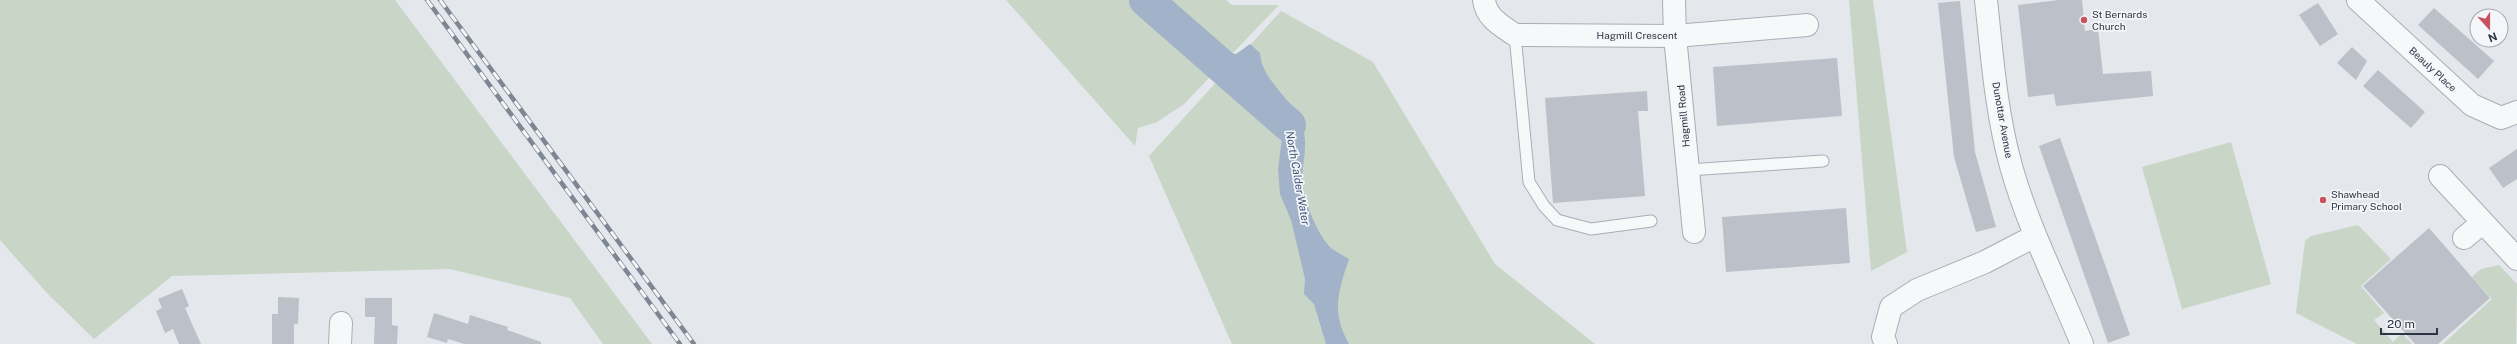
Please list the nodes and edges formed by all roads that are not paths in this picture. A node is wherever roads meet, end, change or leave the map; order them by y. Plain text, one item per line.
1 (1484, 0) edge
2 (1674, 0) edge
3 (1986, 0) edge
4 (2358, 0) edge
5 (1807, 25) dead end
6 (1515, 35) junction
7 (1675, 36) junction
8 (2517, 112) edge
9 (1823, 161) dead end
10 (1688, 170) junction
11 (2440, 176) dead end
12 (1651, 221) dead end
13 (2482, 222) junction
14 (1694, 232) dead end
15 (2035, 236) junction
16 (2464, 238) dead end
17 (2517, 259) edge
18 (1886, 344) edge
19 (2082, 344) edge

1 - 6 street
2 - 7 street, Hagmill Road
3 - 15 street, Dunottar Avenue
4 - 8 street, Beauly Place
5 - 7 street, Hagmill Crescent
6 - 7 street, Hagmill Crescent
6 - 12 lane
7 - 10 street, Hagmill Road
9 - 10 lane
10 - 14 street, Hagmill Road
11 - 13 street
13 - 16 street
13 - 17 street
15 - 18 street
15 - 19 street, Dunottar Avenue

